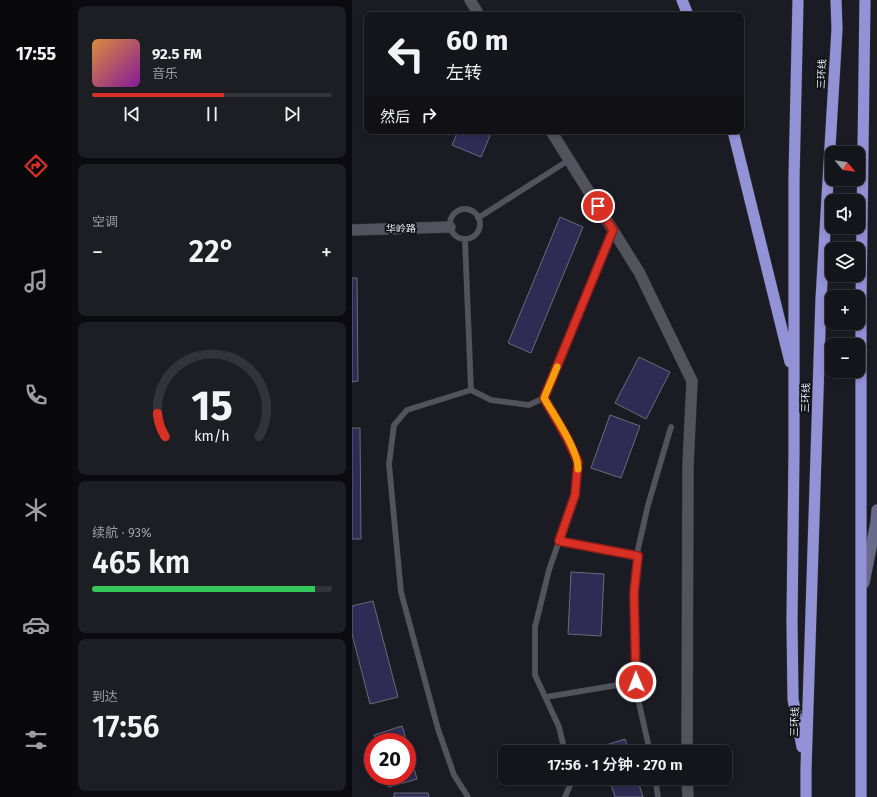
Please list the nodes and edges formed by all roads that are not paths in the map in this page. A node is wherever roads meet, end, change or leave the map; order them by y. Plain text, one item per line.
1 (470, 0) edge
2 (682, 0) edge
3 (798, 0) edge
4 (836, 0) edge
5 (865, 0) edge
6 (477, 12) edge
7 (687, 12) edge
8 (553, 134) edge
9 (734, 134) edge
10 (570, 160) junction
11 (478, 218) junction
12 (450, 227) junction
13 (352, 230) edge
14 (613, 230) junction
15 (465, 240) junction
16 (794, 380) junction
17 (471, 390) junction
18 (544, 398) junction
19 (671, 427) dead end
20 (877, 510) edge
21 (559, 541) junction
22 (638, 556) junction
23 (861, 595) junction
24 (636, 682) junction
25 (546, 697) junction
26 (563, 745) edge
27 (648, 745) edge
28 (687, 745) edge
29 (806, 769) junction
30 (570, 785) edge
31 (656, 785) edge
32 (688, 785) edge
33 (468, 797) edge
34 (565, 797) edge
35 (658, 797) edge
36 (688, 797) edge
37 (806, 797) edge
38 (861, 797) edge

1 - 6 street
2 - 7 highway
3 - 16 highway
4 - 29 highway, 三环线
5 - 23 highway
8 - 10 street
9 - 16 highway
10 - 11 lane
10 - 14 street
11 - 12 lane
11 - 15 lane
12 - 13 street, 华岭路
12 - 15 lane
14 - 18 lane
14 - 28 street
15 - 17 lane
16 - 29 highway
17 - 18 lane
17 - 33 lane
18 - 21 lane
19 - 22 lane
20 - 23 main road
21 - 22 lane
21 - 25 lane
22 - 24 lane
23 - 38 highway
24 - 25 lane
24 - 27 lane
25 - 26 lane
29 - 37 highway, 三环线
30 - 34 lane
31 - 35 lane
32 - 36 street

